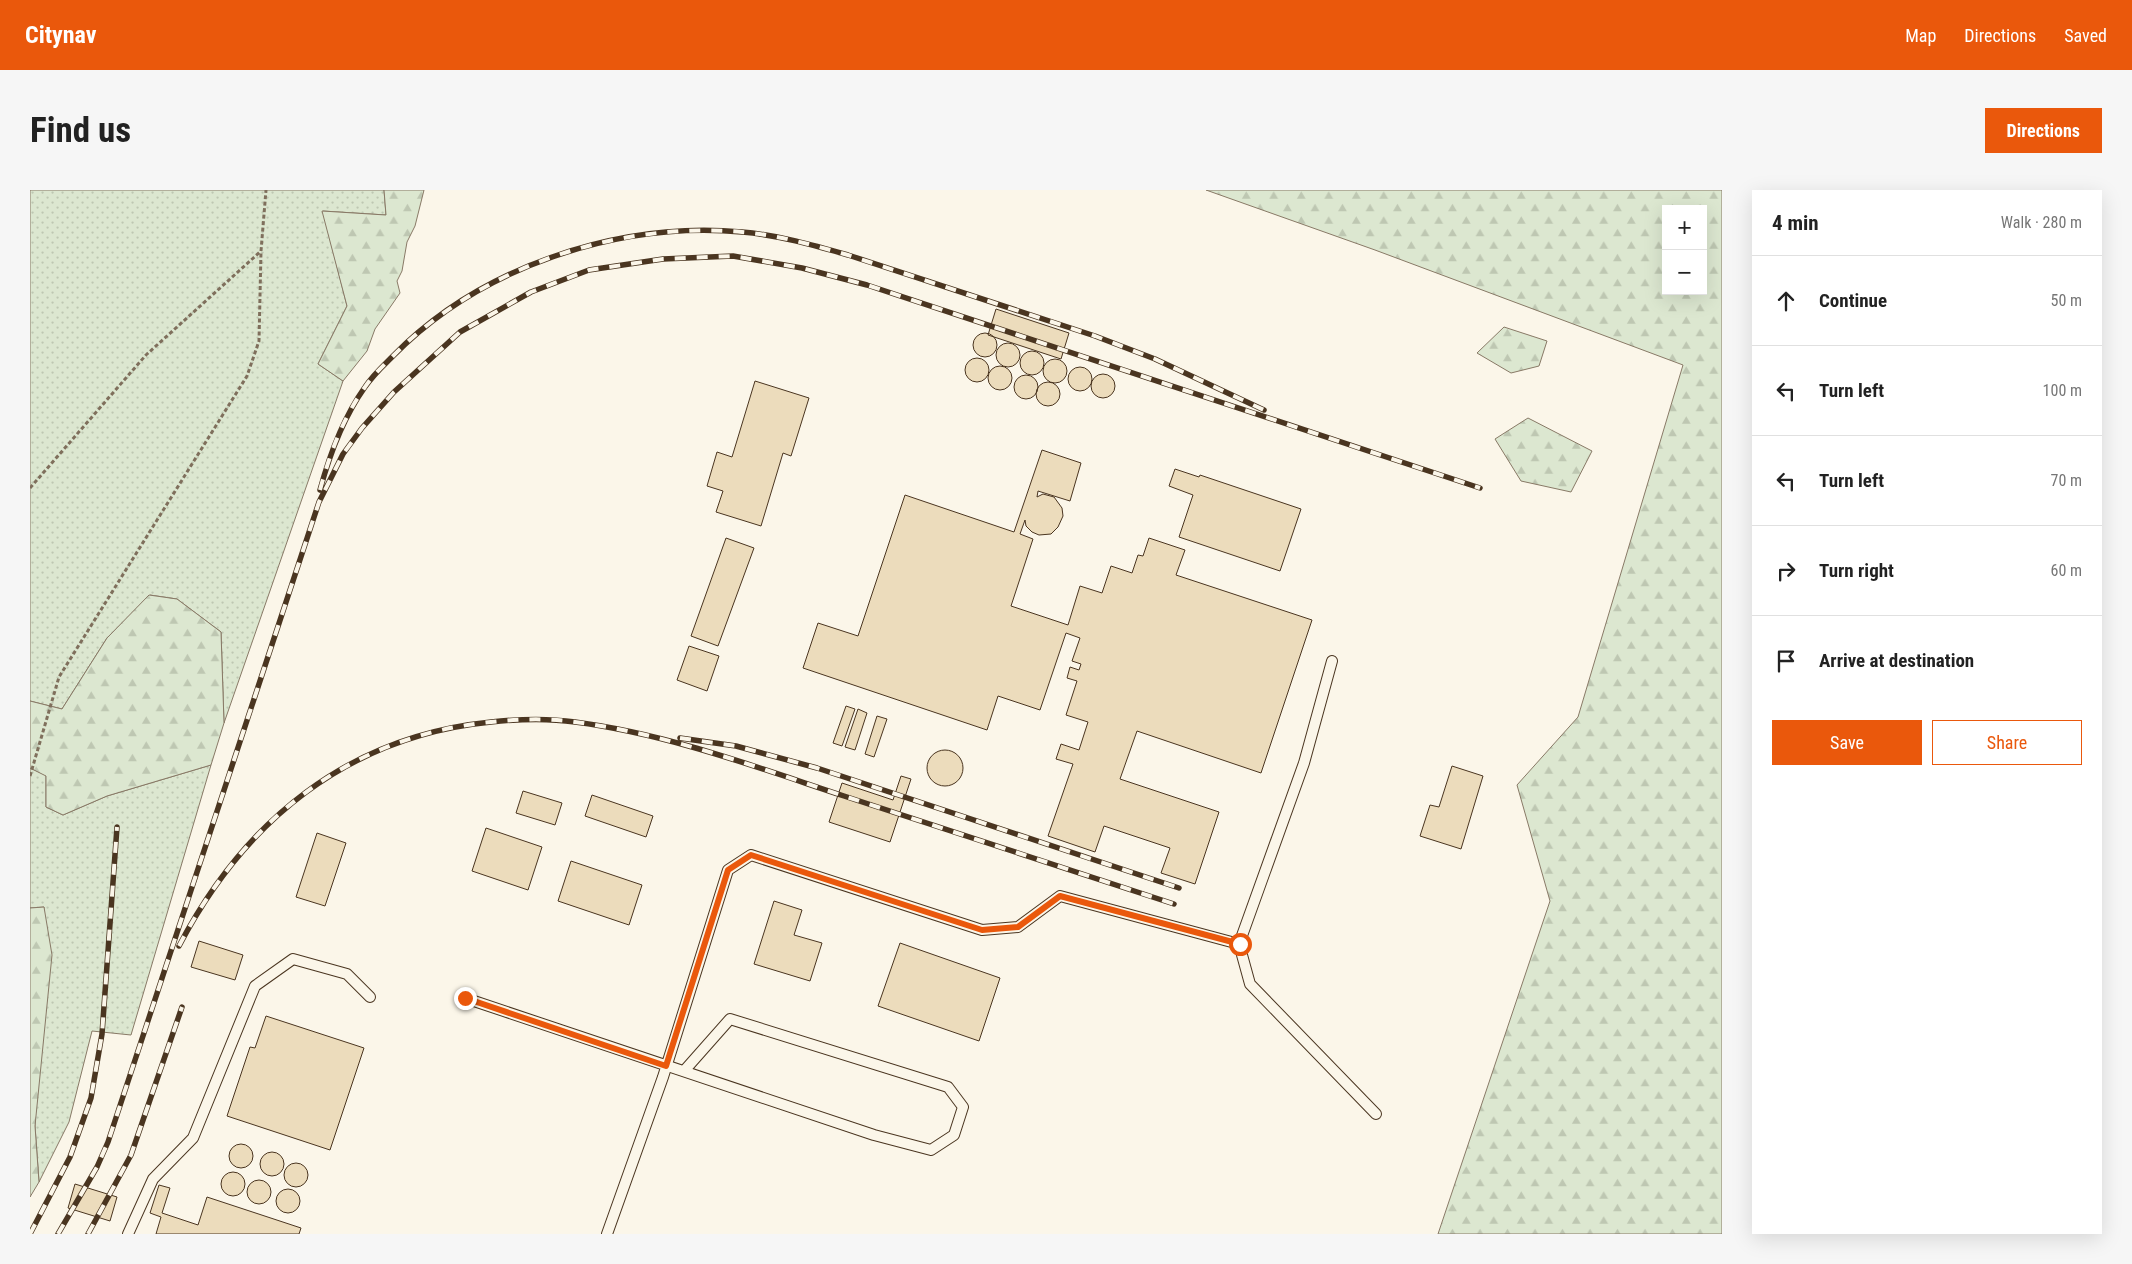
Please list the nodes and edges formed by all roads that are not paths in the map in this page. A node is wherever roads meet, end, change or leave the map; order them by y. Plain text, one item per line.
1 (1332, 661) dead end
2 (1240, 944) junction
3 (370, 998) dead end
4 (465, 998) dead end
5 (666, 1066) junction
6 (684, 1072) junction
7 (1376, 1114) dead end
8 (128, 1234) edge
9 (608, 1234) edge

1 - 2 lane
2 - 5 lane
2 - 7 lane
3 - 8 lane
4 - 5 lane
5 - 6 lane
5 - 9 lane
6 - 6 lane

